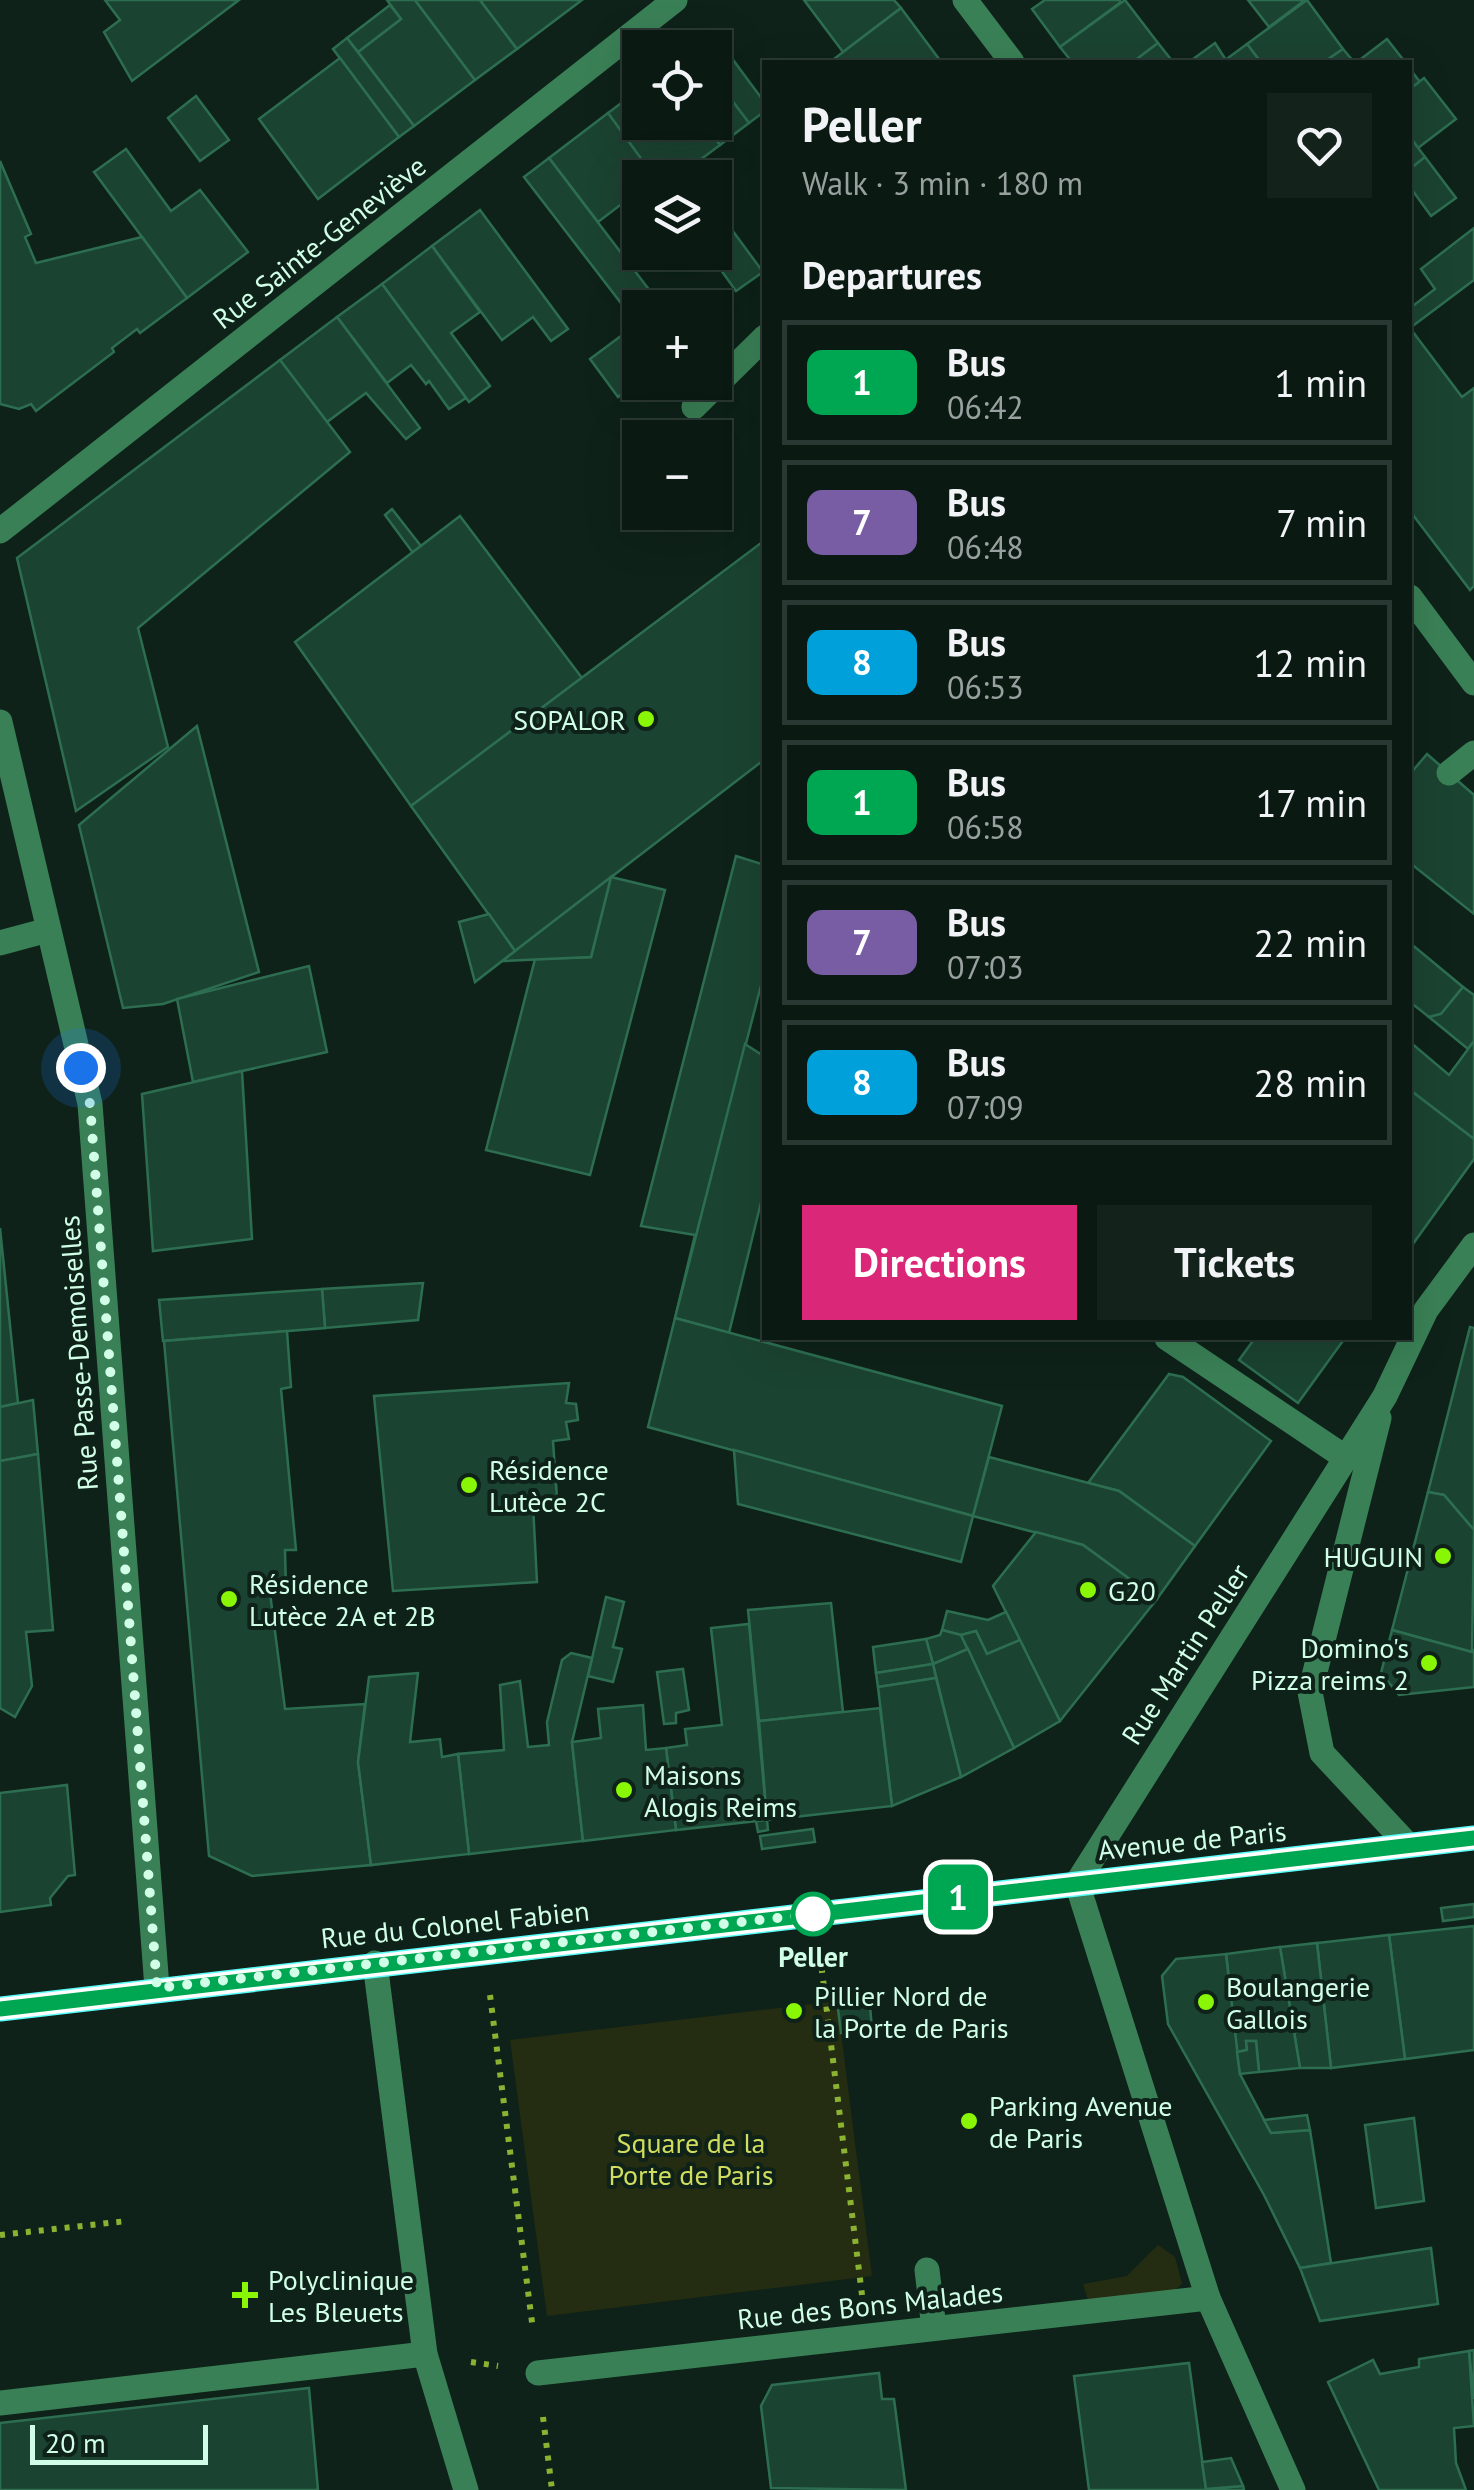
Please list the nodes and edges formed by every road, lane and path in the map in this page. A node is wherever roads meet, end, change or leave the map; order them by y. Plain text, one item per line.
1 (675, 0) edge
2 (966, 0) edge
3 (1011, 60) edge
4 (762, 339) edge
5 (694, 407) dead end
6 (0, 531) edge
7 (1412, 600) edge
8 (1474, 683) edge
9 (0, 722) edge
10 (1474, 753) edge
11 (1449, 773) dead end
12 (48, 930) junction
13 (0, 943) edge
14 (1474, 1245) edge
15 (1412, 1339) edge
16 (1170, 1340) edge
17 (1412, 1340) edge
18 (1385, 1396) junction
19 (1346, 1458) junction
20 (1474, 1838) edge
21 (1408, 1845) junction
22 (1077, 1883) junction
23 (918, 1902) joint
24 (815, 1914) junction
25 (484, 1951) junction
26 (375, 1963) junction
27 (157, 1988) junction
28 (0, 2009) edge
29 (127, 2221) dead end
30 (0, 2235) edge
31 (927, 2270) dead end
32 (1208, 2298) junction
33 (934, 2328) junction
34 (868, 2336) junction
35 (425, 2354) junction
36 (538, 2373) junction
37 (0, 2403) edge
38 (466, 2490) edge
39 (552, 2490) edge
40 (1292, 2490) edge

1 - 6 street, Rue Sainte-Geneviève
2 - 3 street
4 - 5 street
7 - 8 street
9 - 12 street, Rue Passe-Demoiselles
10 - 11 street
12 - 13 street
12 - 27 street, Rue Passe-Demoiselles
14 - 15 street, Rue Martin Peller
16 - 19 street
17 - 18 street, Rue Martin Peller
18 - 19 street, Rue Martin Peller
18 - 21 street
19 - 22 street, Rue Martin Peller
20 - 21 main road, Avenue de Paris
21 - 22 main road, Avenue de Paris
22 - 23 main road, Avenue de Paris
22 - 32 street
23 - 24 main road, Rue du Colonel Fabien
24 - 25 main road, Rue du Colonel Fabien
24 - 34 path
25 - 26 main road, Rue du Colonel Fabien
25 - 36 path
26 - 27 main road, Rue du Colonel Fabien
26 - 35 street
27 - 28 main road, Rue du Colonel Fabien
29 - 30 path
31 - 33 street
32 - 33 street, Rue des Bons Malades
32 - 40 street
33 - 34 street, Rue des Bons Malades
34 - 36 street, Rue des Bons Malades
35 - 36 path
35 - 37 street
35 - 38 street
36 - 39 path

